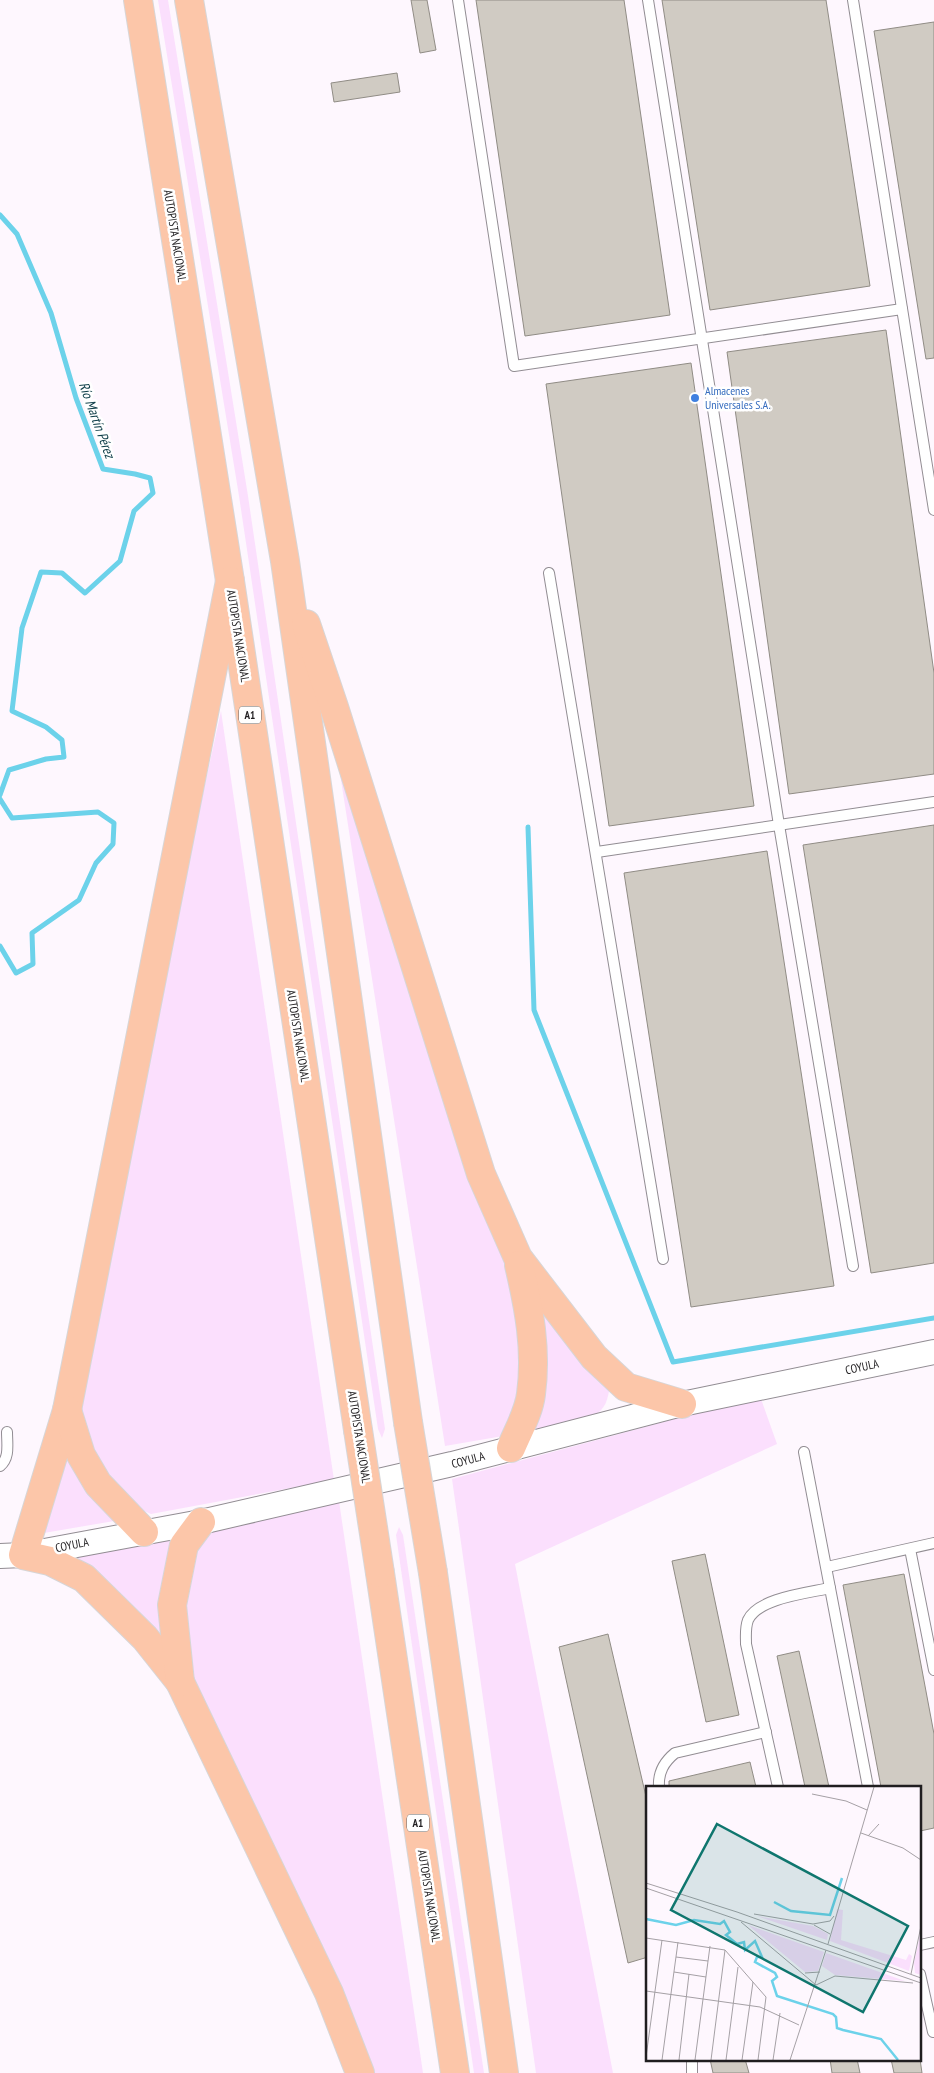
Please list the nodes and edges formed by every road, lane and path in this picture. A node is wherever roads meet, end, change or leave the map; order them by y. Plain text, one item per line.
1 (138, 0) edge
2 (189, 0) edge
3 (458, 0) edge
4 (648, 0) edge
5 (865, 0) edge
6 (853, 1) edge
7 (902, 309) junction
8 (702, 337) junction
9 (934, 510) edge
10 (285, 561) junction
11 (549, 573) dead end
12 (230, 581) junction
13 (934, 802) edge
14 (779, 825) junction
15 (597, 852) junction
16 (518, 1258) junction
17 (663, 1259) dead end
18 (853, 1266) dead end
19 (934, 1352) edge
20 (682, 1404) junction
21 (67, 1410) junction
22 (7, 1432) dead end
23 (511, 1448) junction
24 (804, 1452) dead end
25 (0, 1466) edge
26 (201, 1522) junction
27 (144, 1532) junction
28 (934, 1543) edge
29 (910, 1550) junction
30 (11, 1555) edge
31 (827, 1567) junction
32 (830, 1588) junction
33 (934, 1670) edge
34 (180, 1682) junction
35 (766, 1732) junction
36 (659, 1786) edge
37 (778, 1786) edge
38 (868, 1786) edge
39 (922, 1983) edge
40 (933, 2032) edge
41 (692, 2060) edge
42 (360, 2073) edge
43 (456, 2073) edge
44 (504, 2073) edge
45 (692, 2073) edge

1 - 12 highway, AUTOPISTA NACIONAL / A1
2 - 10 highway
3 - 8 lane
4 - 8 lane
5 - 6 lane
6 - 7 lane
7 - 8 lane
7 - 9 lane
8 - 14 lane
10 - 16 highway
10 - 44 highway, bridge
11 - 15 lane
12 - 21 highway
12 - 43 highway, AUTOPISTA NACIONAL / A1, bridge
13 - 14 lane
14 - 15 lane
14 - 18 lane
15 - 17 lane
16 - 20 highway
16 - 23 highway
19 - 20 street, COYULA
20 - 23 street, COYULA
21 - 27 highway
21 - 30 highway
22 - 25 lane
23 - 26 street, COYULA
24 - 31 lane
26 - 27 street, COYULA
26 - 34 highway
27 - 30 street, COYULA
28 - 29 lane
29 - 31 lane
29 - 33 lane
30 - 34 highway
31 - 32 lane
32 - 35 lane
32 - 38 lane
34 - 42 highway
35 - 36 lane
35 - 37 lane
39 - 40 lane
41 - 45 lane

